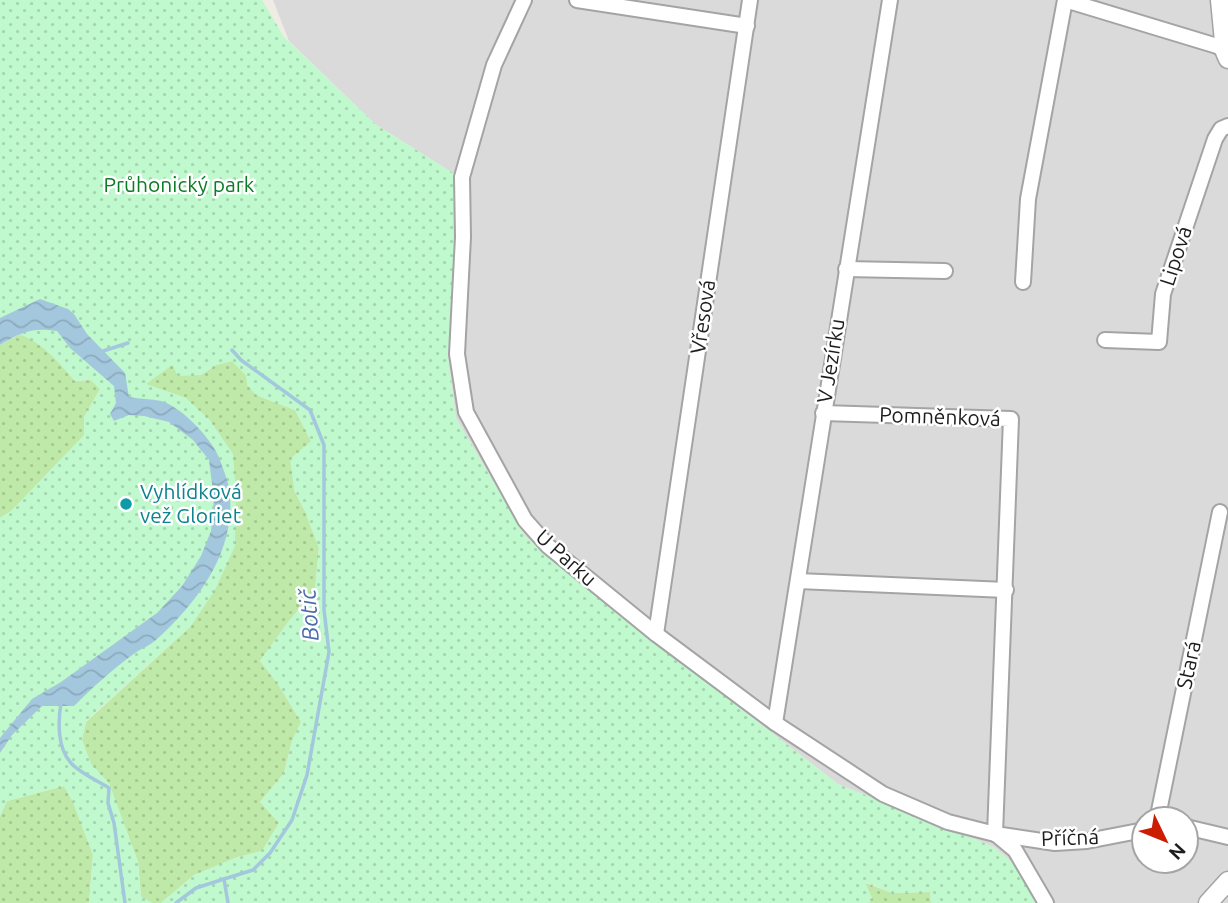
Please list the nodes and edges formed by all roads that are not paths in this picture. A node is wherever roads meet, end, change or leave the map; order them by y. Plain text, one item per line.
1 (524, 0) edge
2 (578, 0) edge
3 (750, 0) edge
4 (890, 0) edge
5 (1065, 0) edge
6 (1220, 0) edge
7 (747, 26) junction
8 (1227, 54) edge
9 (1228, 126) edge
10 (846, 269) junction
11 (945, 271) dead end
12 (1023, 282) dead end
13 (1105, 340) dead end
14 (823, 413) junction
15 (1220, 512) dead end
16 (798, 581) junction
17 (1006, 590) junction
18 (656, 634) junction
19 (775, 723) junction
20 (1160, 805) edge
21 (1200, 830) edge
22 (1130, 833) edge
23 (995, 834) junction
24 (1228, 837) edge
25 (1228, 881) edge
26 (1046, 903) edge
27 (1208, 903) edge

1 - 18 street, U Parku
2 - 7 street
3 - 7 street, Vřesová
4 - 10 street, V Jezírku
5 - 8 street
5 - 12 street
6 - 8 street
7 - 18 street, Vřesová
9 - 13 street, Lipová
10 - 11 street
10 - 14 street, V Jezírku
14 - 16 street, V Jezírku
14 - 17 street, Pomněnková
15 - 20 street, Stará
16 - 17 street
16 - 19 street, V Jezírku
17 - 23 street, Pomněnková
18 - 19 street, U Parku
19 - 23 street, U Parku
21 - 24 street
22 - 23 street, Příčná
23 - 26 street, U Parku
25 - 27 street

